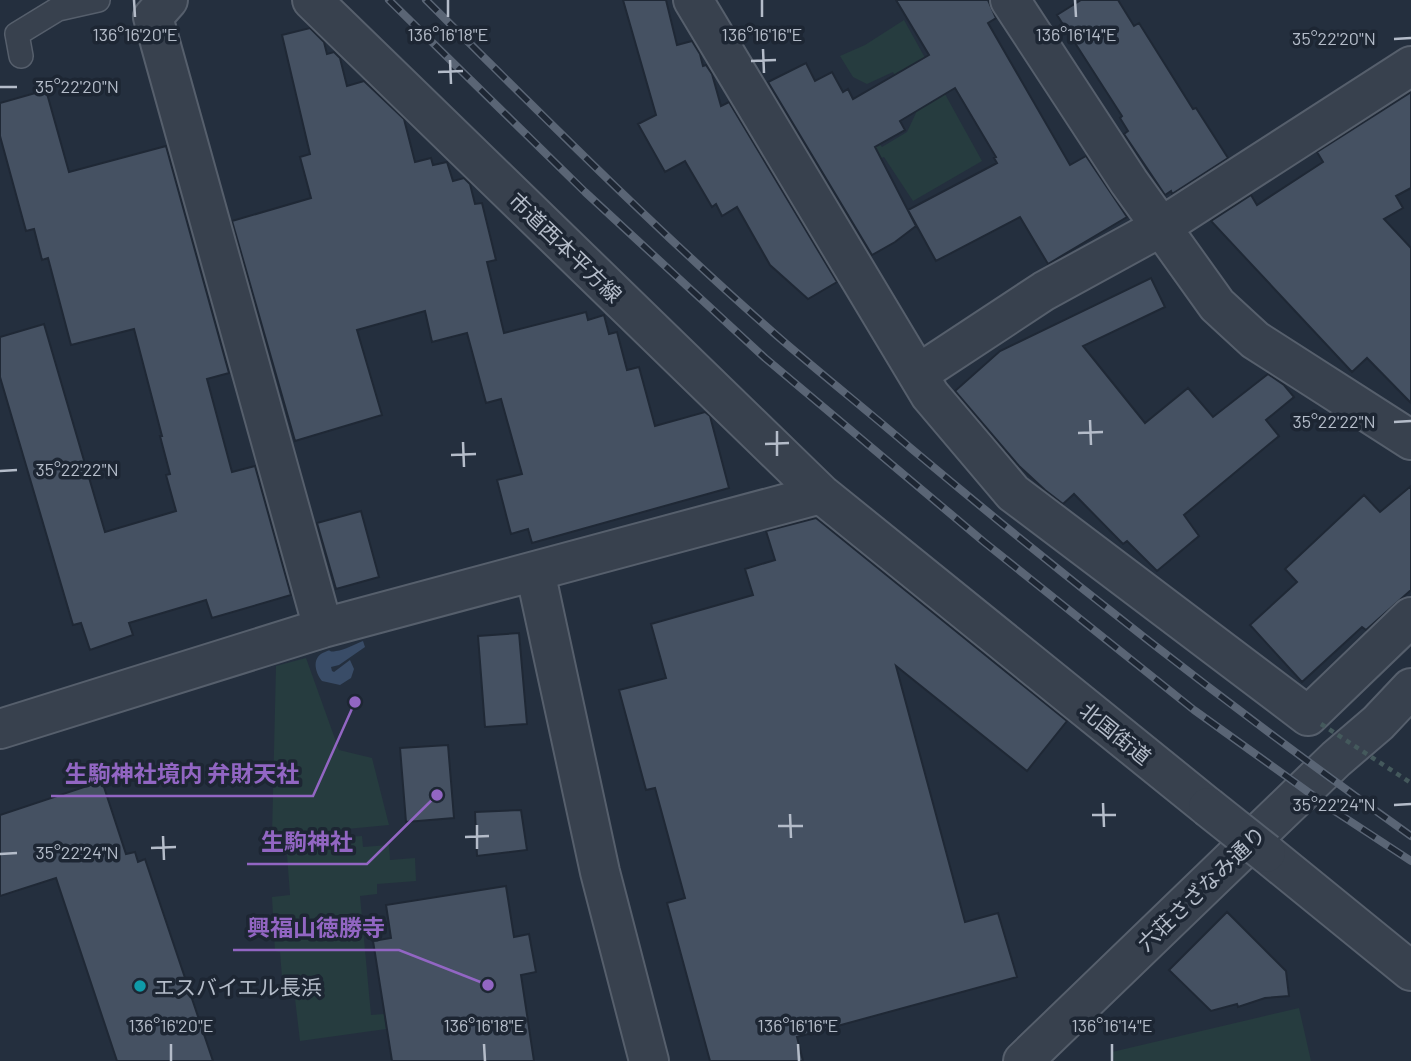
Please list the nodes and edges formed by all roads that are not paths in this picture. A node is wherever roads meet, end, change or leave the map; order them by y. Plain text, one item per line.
1 (98, 0) edge
2 (168, 0) edge
3 (312, 0) edge
4 (693, 0) edge
5 (1010, 0) edge
6 (21, 56) dead end
7 (1411, 66) edge
8 (1161, 227) junction
9 (918, 374) junction
10 (1411, 440) edge
11 (821, 494) junction
12 (535, 571) junction
13 (1411, 617) edge
14 (323, 628) junction
15 (1411, 688) edge
16 (0, 729) edge
17 (1411, 971) edge
18 (649, 1061) edge
19 (1023, 1061) edge

1 - 6 lane
2 - 14 street
3 - 11 street, 市道西本平方線
4 - 9 street
5 - 8 street
7 - 8 street
8 - 9 street
8 - 10 street
9 - 13 street
11 - 12 street
11 - 17 street, 北国街道, bridge
12 - 14 street
12 - 18 street
14 - 16 street
15 - 19 street, 六荘さざなみ通り

